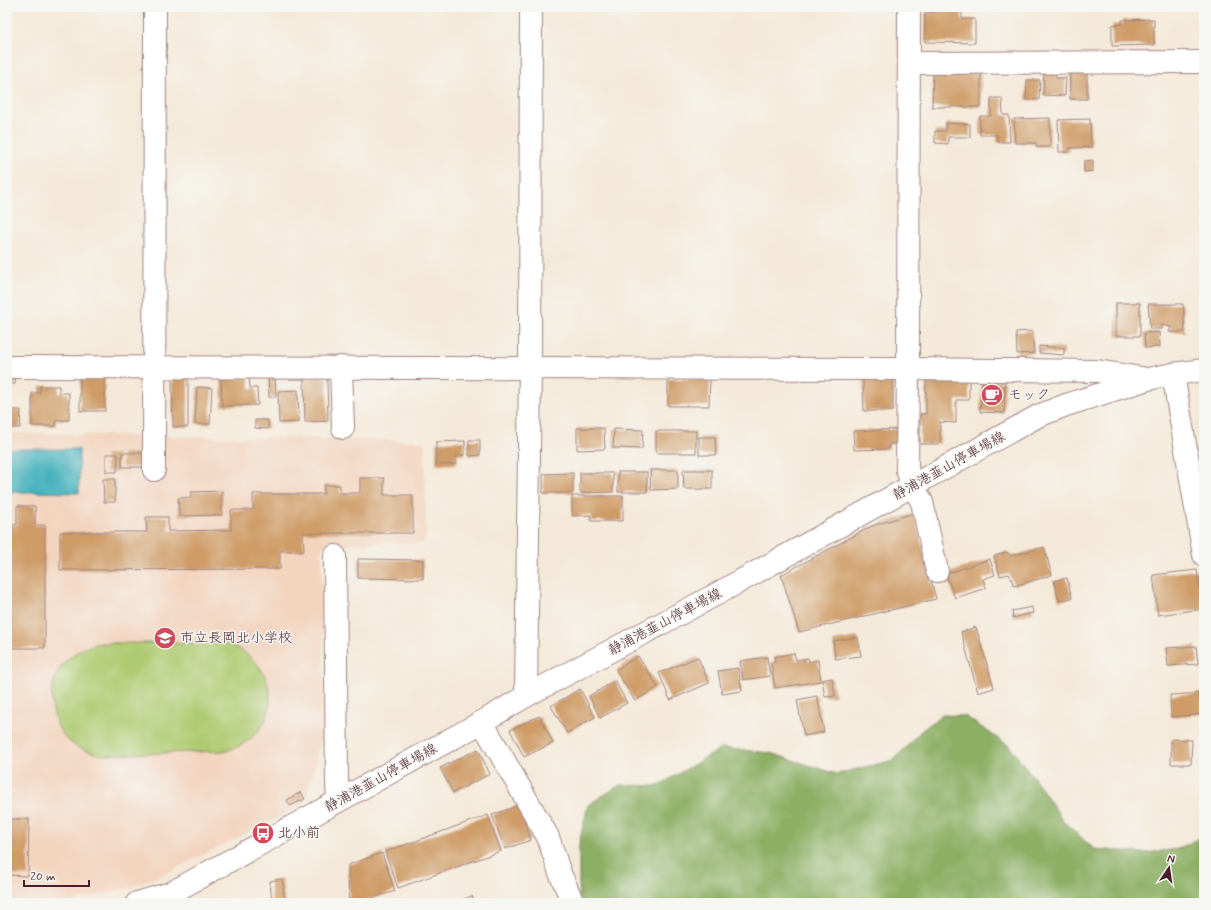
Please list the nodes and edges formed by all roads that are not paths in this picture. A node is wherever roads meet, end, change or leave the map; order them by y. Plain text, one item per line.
1 (155, 7) edge
2 (531, 7) edge
3 (909, 7) edge
4 (1204, 62) edge
5 (909, 63) junction
6 (7, 367) edge
7 (154, 367) junction
8 (341, 367) junction
9 (530, 368) junction
10 (908, 369) junction
11 (1204, 370) edge
12 (1173, 374) junction
13 (1148, 378) junction
14 (343, 428) dead end
15 (154, 470) dead end
16 (913, 486) junction
17 (1204, 555) edge
18 (335, 556) dead end
19 (937, 571) dead end
20 (526, 696) junction
21 (482, 722) junction
22 (338, 801) junction
23 (137, 903) edge
24 (573, 903) edge

1 - 7 street
2 - 9 street
3 - 5 street
4 - 5 street
5 - 10 street
6 - 7 street
7 - 8 street
7 - 15 street
8 - 9 street
8 - 14 street
9 - 10 street
9 - 20 street
10 - 13 street
10 - 16 street
11 - 12 street, 静浦港韮山停車場線
12 - 13 street, 静浦港韮山停車場線
12 - 17 street
13 - 16 street, 静浦港韮山停車場線
16 - 19 street
16 - 20 street, 静浦港韮山停車場線
18 - 22 street
20 - 21 street, 静浦港韮山停車場線
21 - 22 street, 静浦港韮山停車場線
21 - 24 street
22 - 23 street, 静浦港韮山停車場線

